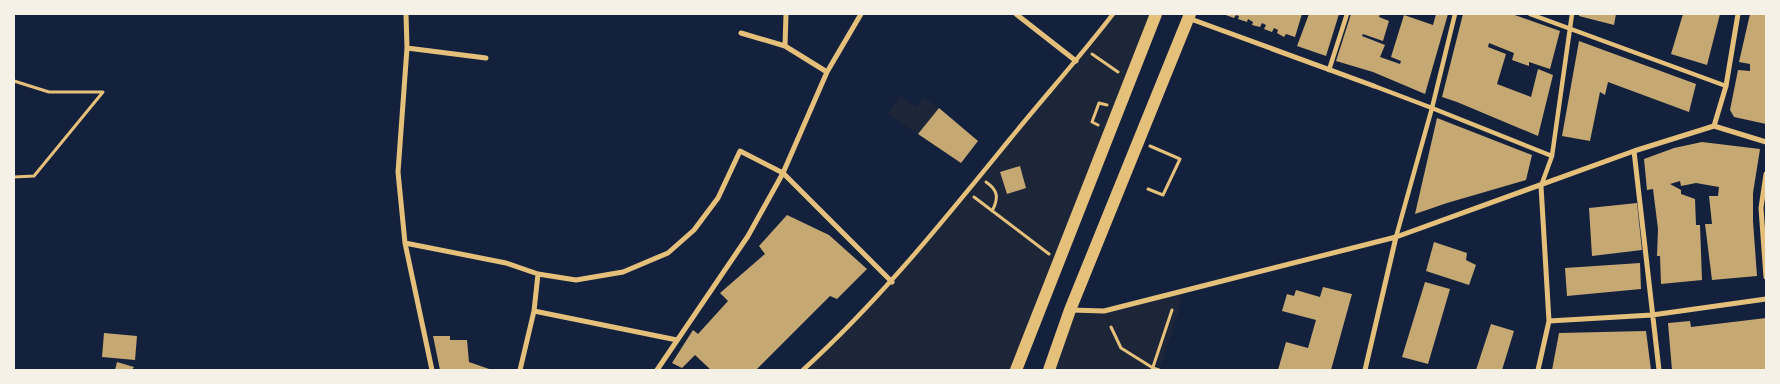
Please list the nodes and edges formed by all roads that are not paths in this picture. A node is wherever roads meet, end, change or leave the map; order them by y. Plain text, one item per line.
1 (406, 14) edge
2 (786, 14) edge
3 (861, 14) edge
4 (1016, 14) edge
5 (1113, 14) edge
6 (1156, 14) edge
7 (1347, 14) edge
8 (1455, 14) edge
9 (1530, 14) edge
10 (1572, 14) edge
11 (1738, 14) edge
12 (1189, 16) edge
13 (1569, 29) junction
14 (741, 33) dead end
15 (785, 46) junction
16 (407, 48) junction
17 (486, 58) dead end
18 (1076, 61) junction
19 (1329, 70) junction
20 (827, 72) junction
21 (1374, 86) joint
22 (1726, 86) junction
23 (1432, 108) junction
24 (1714, 126) junction
25 (1766, 142) edge
26 (1634, 151) junction
27 (1552, 156) junction
28 (783, 173) junction
29 (1766, 174) edge
30 (1541, 186) junction
31 (1396, 237) junction
32 (405, 243) junction
33 (538, 274) junction
34 (1766, 277) edge
35 (892, 282) junction
36 (1766, 299) edge
37 (1070, 310) junction
38 (534, 311) junction
39 (1652, 314) junction
40 (1549, 321) junction
41 (677, 340) junction
42 (432, 370) edge
43 (520, 370) edge
44 (657, 370) edge
45 (803, 370) edge
46 (1016, 370) edge
47 (1049, 370) edge
48 (1365, 370) edge
49 (1538, 370) edge
50 (1659, 370) edge

1 - 16 street
2 - 15 street
3 - 20 street
4 - 18 street
5 - 18 street
6 - 46 highway
7 - 19 street
8 - 23 street
9 - 13 street
10 - 13 street
11 - 22 street
12 - 19 street
12 - 37 highway
13 - 22 street
13 - 27 street
14 - 15 street
15 - 20 street
16 - 17 street
16 - 32 street
18 - 35 street
19 - 21 street
20 - 28 street
21 - 23 street
22 - 24 street
23 - 27 street
23 - 31 street
24 - 25 street
24 - 26 street
26 - 30 street
26 - 39 street
27 - 30 street
28 - 33 street
28 - 35 street
28 - 41 street
29 - 34 street
30 - 31 street
30 - 40 street
31 - 37 street
31 - 48 street
32 - 33 street
32 - 42 street
33 - 38 street
35 - 45 street
36 - 39 street
37 - 47 highway
38 - 41 street
38 - 43 street
39 - 40 street
39 - 50 street
40 - 49 street
41 - 44 street

